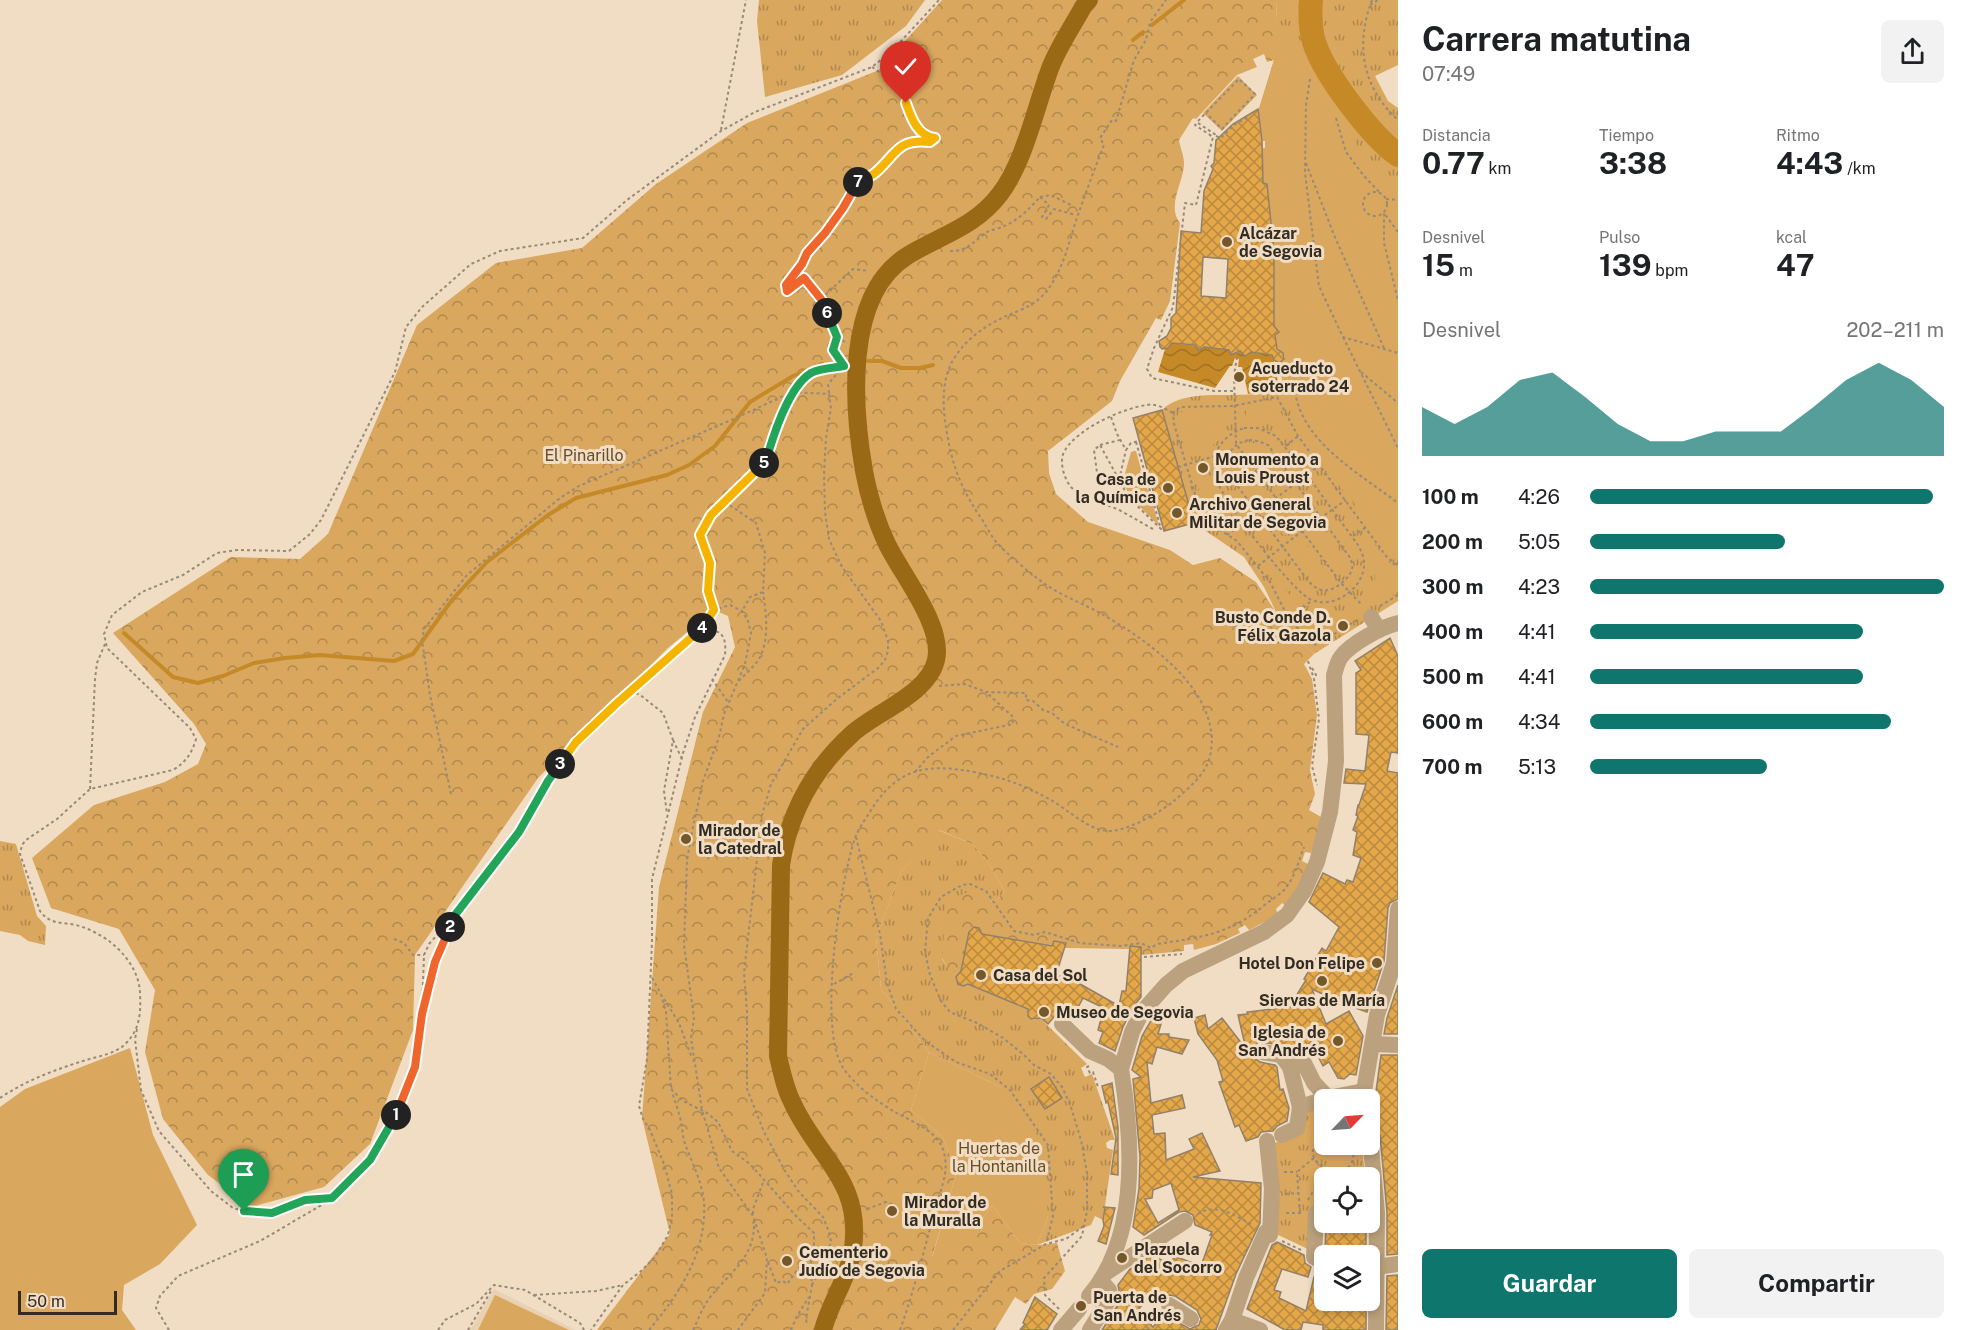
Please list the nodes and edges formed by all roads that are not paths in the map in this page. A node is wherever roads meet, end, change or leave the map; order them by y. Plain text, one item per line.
1 (1089, 0) edge
2 (1398, 624) edge
3 (1398, 909) edge
4 (1062, 1024) dead end
5 (1373, 1044) junction
6 (1398, 1045) edge
7 (1262, 1052) dead end
8 (1290, 1067) junction
9 (1121, 1070) junction
10 (1320, 1089) edge
11 (1366, 1089) edge
12 (1314, 1102) edge
13 (1300, 1107) junction
14 (1185, 1221) road end
15 (1398, 1264) edge
16 (1380, 1266) edge
17 (1104, 1276) junction
18 (1089, 1296) dead end
19 (1161, 1302) road end
20 (1375, 1311) edge
21 (1191, 1319) dead end
22 (1229, 1325) edge
23 (823, 1330) edge
24 (1090, 1330) edge
25 (1260, 1330) edge
26 (1376, 1330) edge

1 - 23 main road
2 - 9 street
3 - 5 street
4 - 9 street
5 - 6 street
5 - 11 street
7 - 8 street
8 - 10 street
8 - 13 street
9 - 17 street
12 - 13 street
13 - 22 street
14 - 17 street
15 - 16 street
17 - 18 street
17 - 24 street
19 - 21 street
20 - 26 street
22 - 25 street

